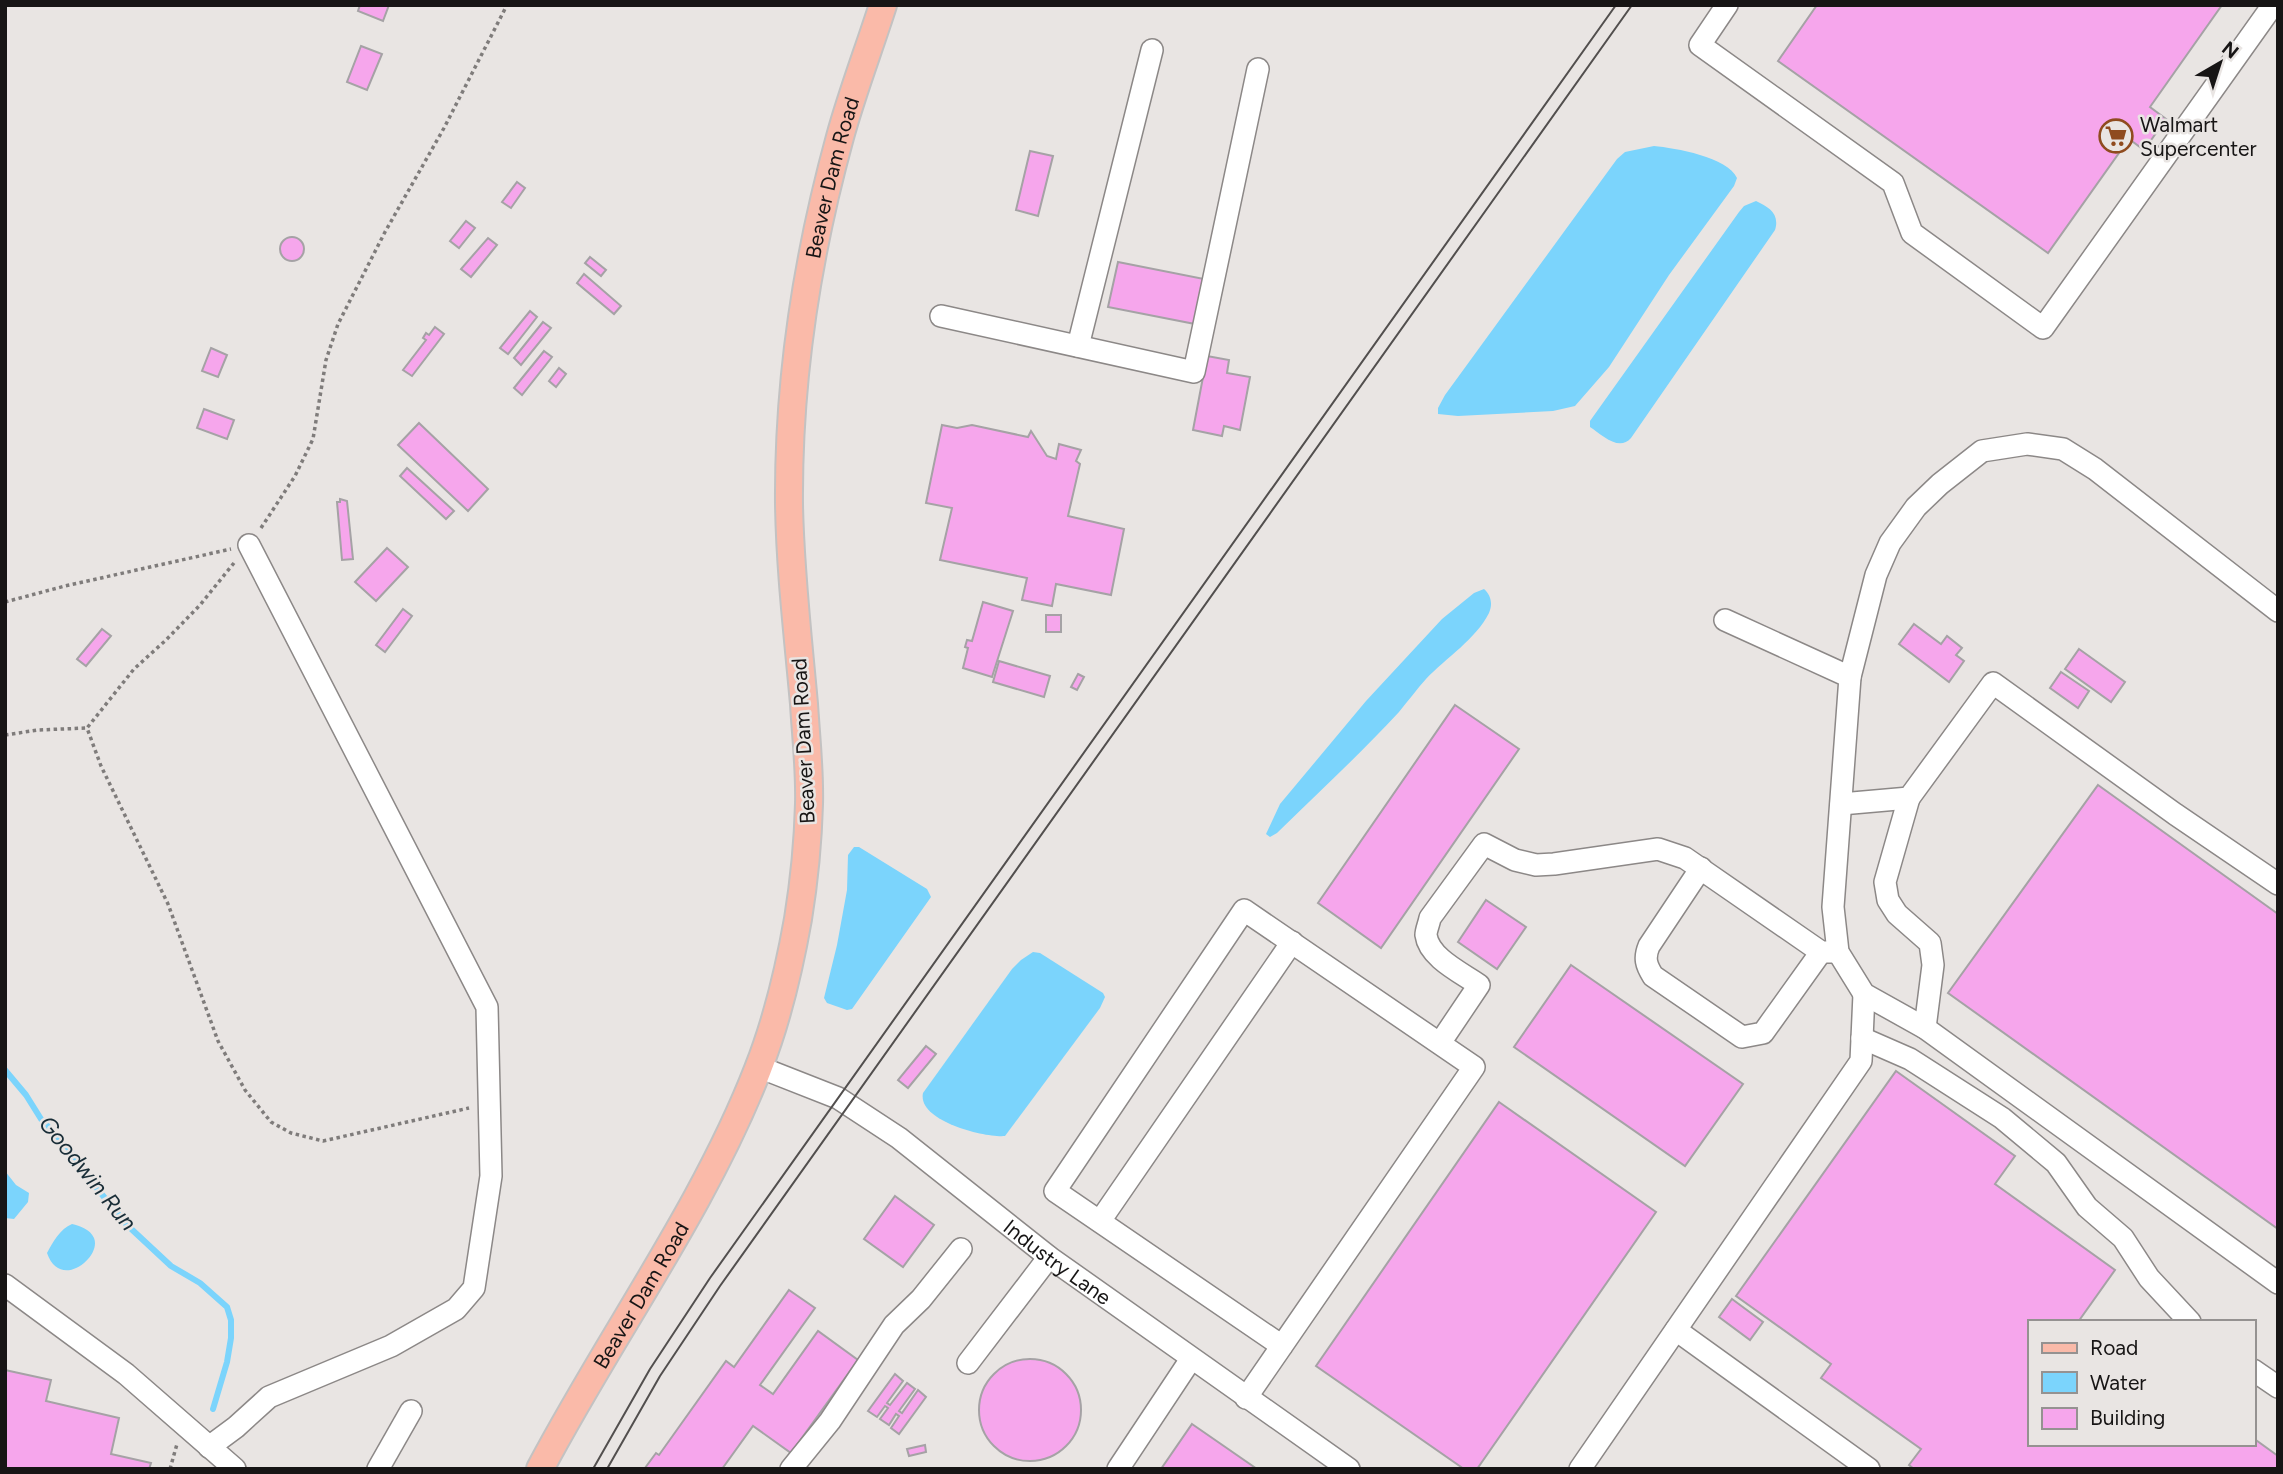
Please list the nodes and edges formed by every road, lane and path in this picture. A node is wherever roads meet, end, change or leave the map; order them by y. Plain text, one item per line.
1 (507, 5) edge
2 (883, 5) edge
3 (1727, 5) edge
4 (2273, 5) edge
5 (1152, 50) dead end
6 (1258, 69) dead end
7 (941, 316) dead end
8 (1078, 346) junction
9 (249, 545) junction
10 (5, 603) edge
11 (2278, 611) edge
12 (1725, 620) dead end
13 (1850, 677) junction
14 (87, 728) junction
15 (5, 735) edge
16 (1909, 798) junction
17 (1841, 804) junction
18 (1701, 868) junction
19 (2278, 884) edge
20 (1292, 942) junction
21 (1829, 952) junction
22 (1864, 994) junction
23 (1925, 1028) junction
24 (1862, 1038) junction
25 (1440, 1043) junction
26 (759, 1067) junction
27 (489, 1103) junction
28 (1100, 1221) junction
29 (961, 1249) dead end
30 (1049, 1257) junction
31 (2278, 1283) edge
32 (5, 1285) edge
33 (2188, 1320) edge
34 (1676, 1330) junction
35 (1282, 1346) junction
36 (1191, 1359) junction
37 (968, 1363) dead end
38 (2255, 1371) edge
39 (2278, 1387) edge
40 (1246, 1398) junction
41 (411, 1410) dead end
42 (209, 1447) junction
43 (235, 1469) edge
44 (378, 1469) edge
45 (540, 1469) edge
46 (791, 1469) edge
47 (1118, 1469) edge
48 (1349, 1469) edge
49 (1580, 1469) edge
50 (1869, 1469) edge

1 - 9 path
2 - 26 main road, Beaver Dam Road
3 - 4 street
5 - 8 street
6 - 8 street
7 - 8 street
9 - 10 path
9 - 14 path
9 - 27 street
11 - 13 street
12 - 13 street
13 - 17 street
14 - 15 path
14 - 27 path
16 - 17 street
16 - 19 street
16 - 23 street
17 - 21 street
18 - 21 street
18 - 21 street
18 - 25 street
20 - 25 street
20 - 28 street
20 - 28 street
21 - 22 street
22 - 23 street
22 - 24 street
23 - 31 street
24 - 33 street
24 - 34 street
25 - 35 street
26 - 30 street, Industry Lane
26 - 45 main road, Beaver Dam Road
27 - 42 street
28 - 35 street
29 - 46 street
30 - 36 street, Industry Lane
30 - 37 street
32 - 42 street
34 - 49 street
34 - 50 street
35 - 40 street
36 - 40 street, Industry Lane
36 - 47 street
38 - 39 street
40 - 48 street, Industry Lane
41 - 44 street
42 - 43 street

